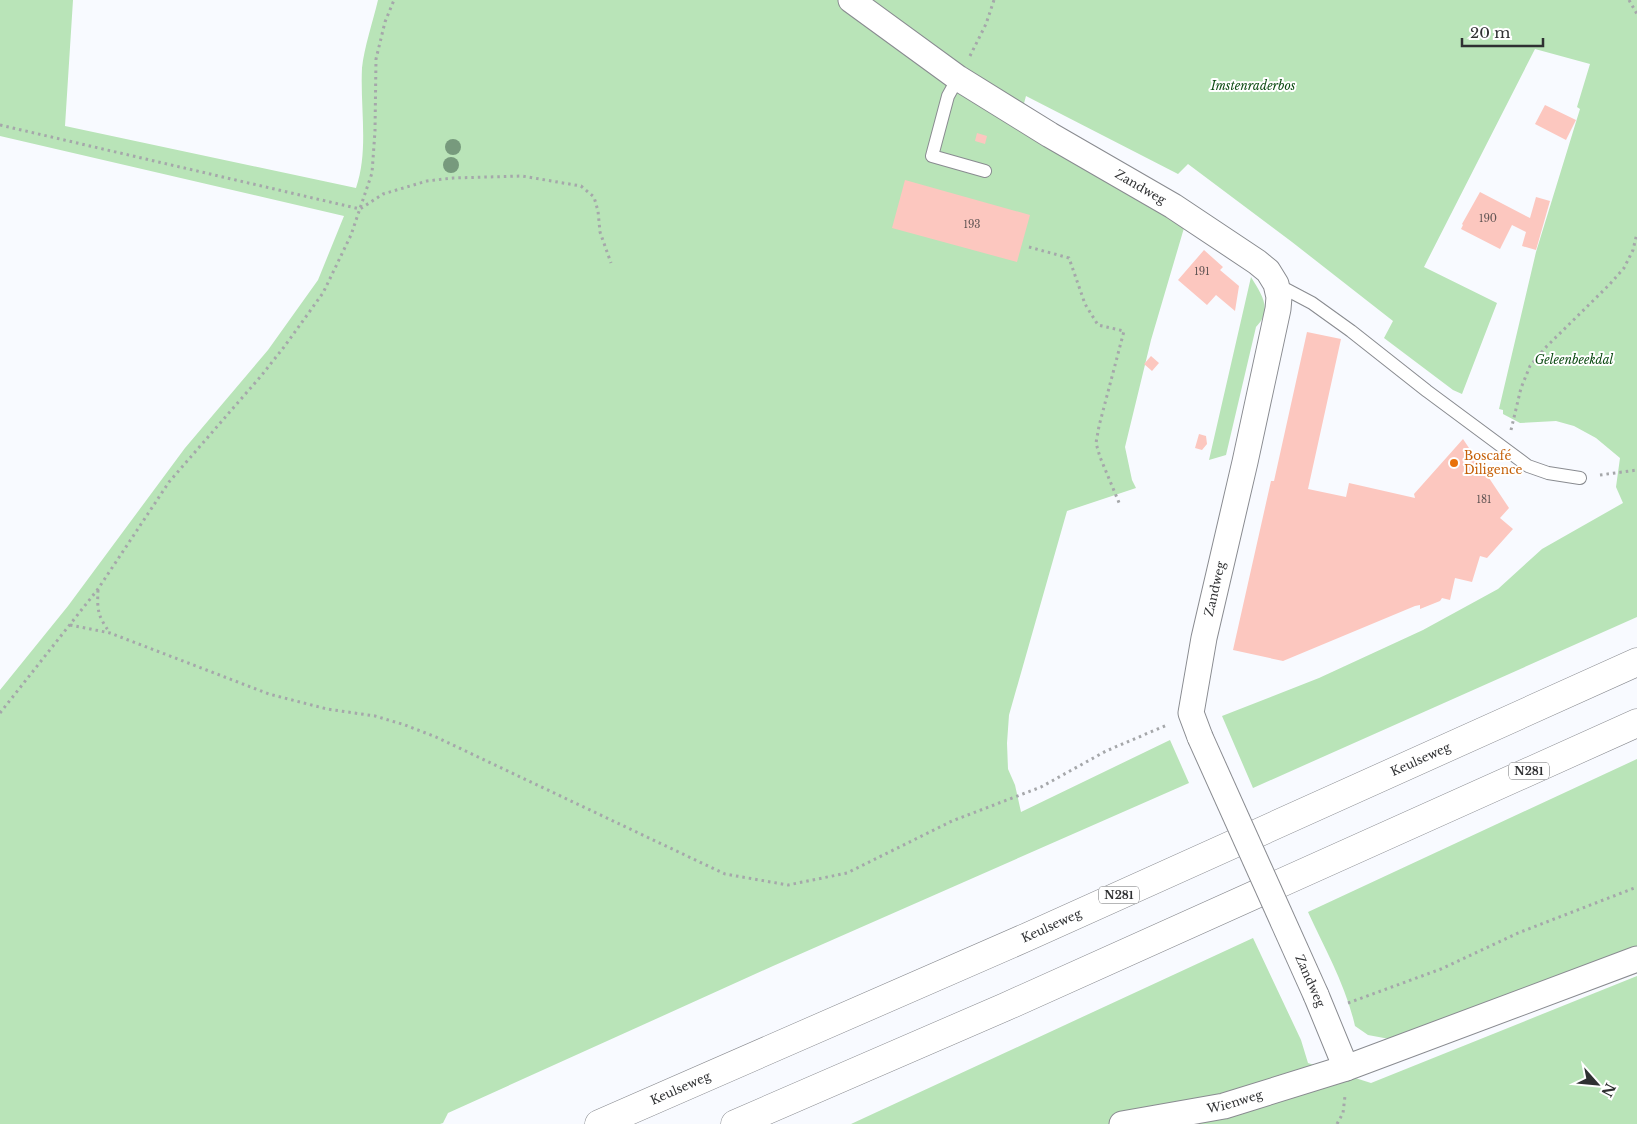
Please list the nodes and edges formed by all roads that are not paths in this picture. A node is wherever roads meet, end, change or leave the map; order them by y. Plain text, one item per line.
1 (851, 0) edge
2 (958, 78) junction
3 (985, 171) dead end
4 (1276, 284) junction
5 (1580, 478) road end
6 (1637, 662) edge
7 (1637, 723) edge
8 (1637, 959) edge
9 (1346, 1068) junction
10 (600, 1124) edge
11 (735, 1124) edge
12 (1122, 1124) edge

1 - 2 street, Zandweg
2 - 3 lane
2 - 4 street, Zandweg
4 - 5 lane
4 - 9 street, Zandweg, bridge
6 - 10 highway, Keulseweg / N281
7 - 11 highway, N281
8 - 9 street
9 - 12 street, Wienweg

